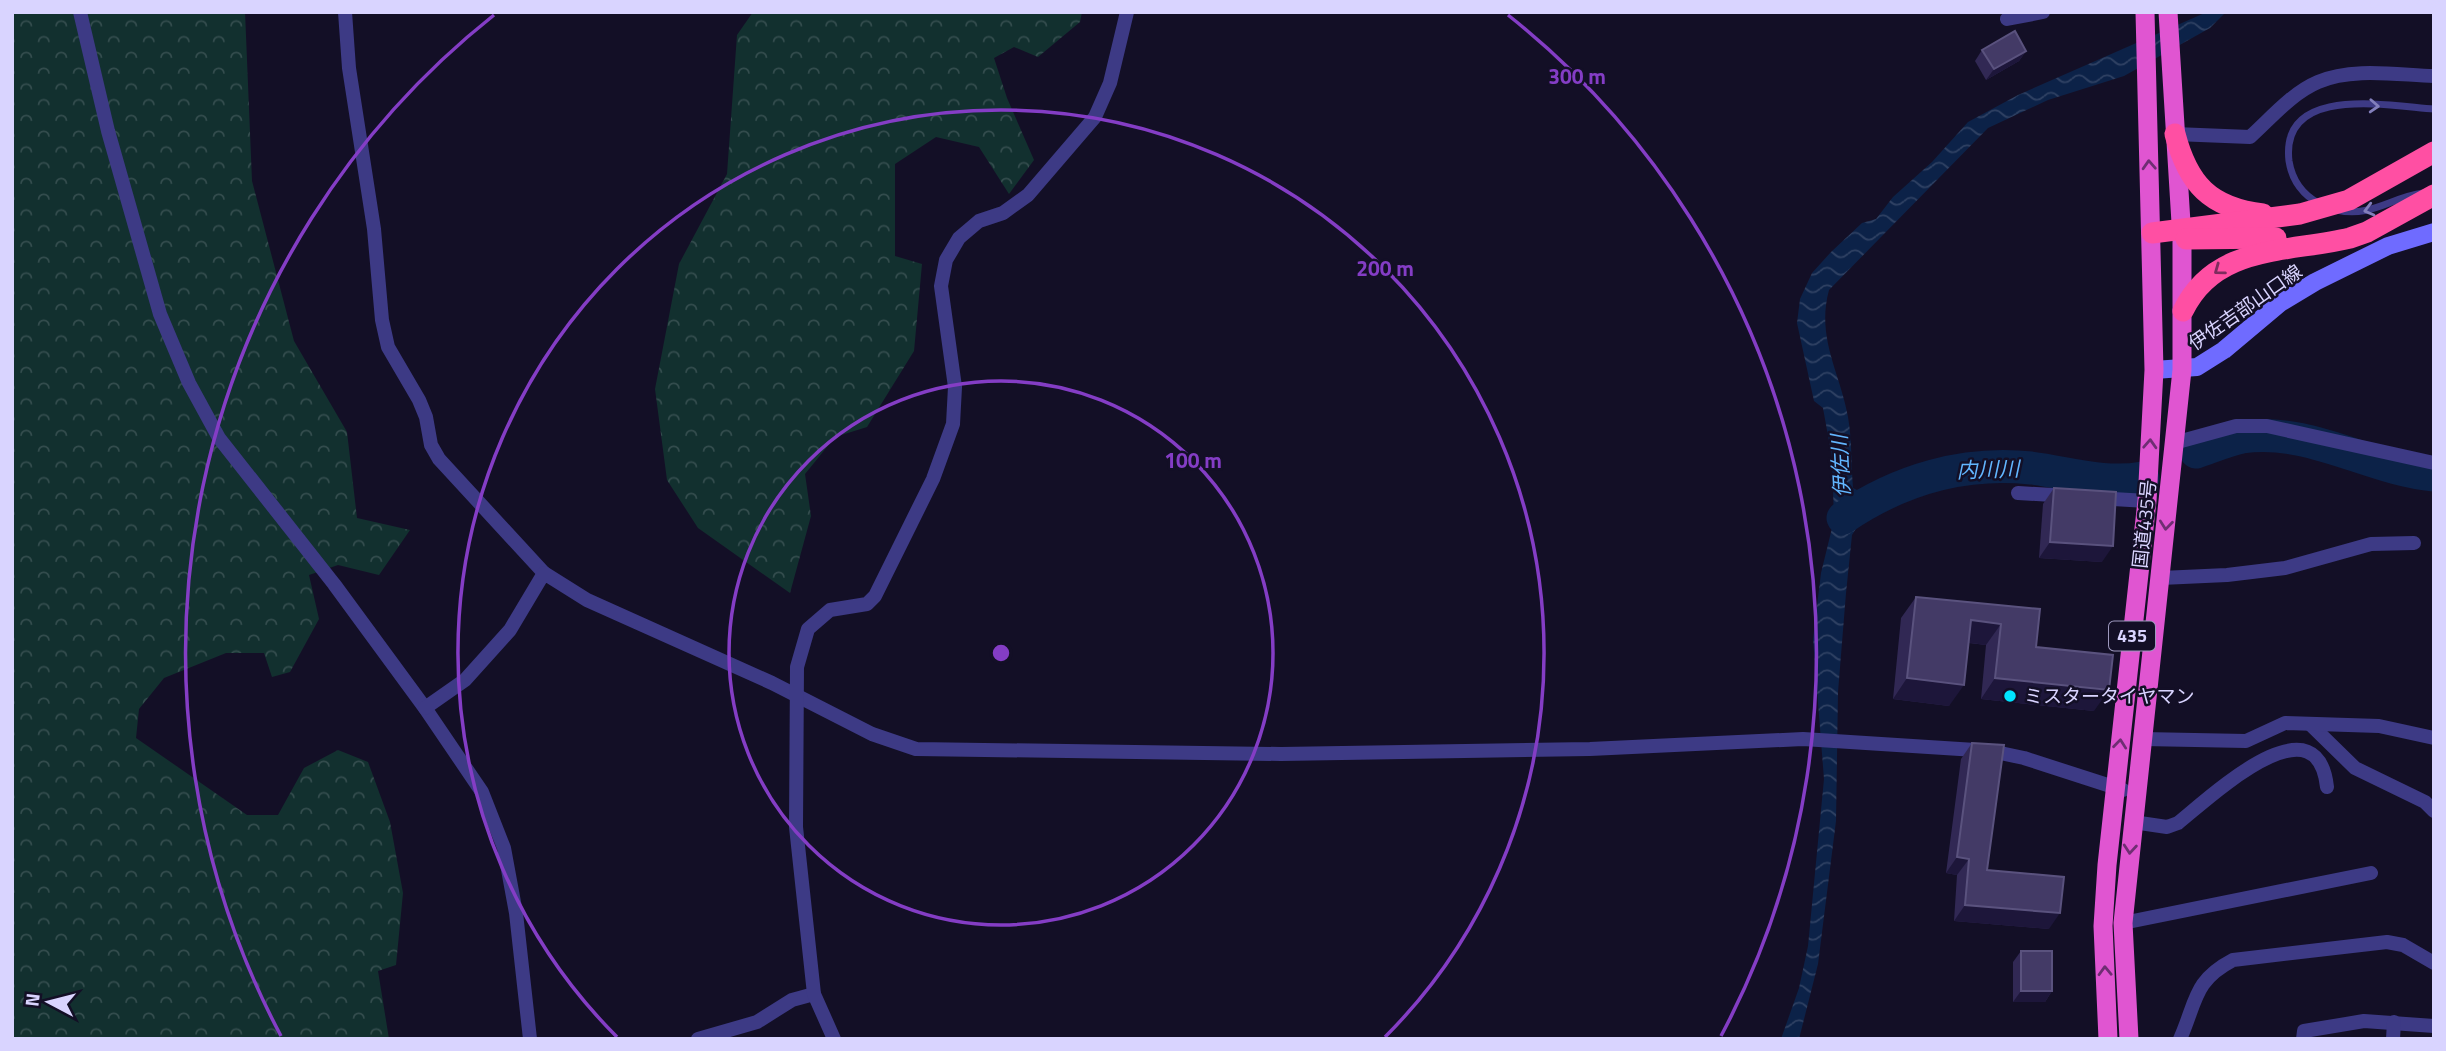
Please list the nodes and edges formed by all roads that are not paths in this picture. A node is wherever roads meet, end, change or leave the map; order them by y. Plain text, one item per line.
1 (80, 12) edge
2 (345, 12) edge
3 (1127, 12) edge
4 (2043, 12) edge
5 (2145, 12) edge
6 (2168, 17) edge
7 (2007, 19) dead end
8 (2434, 76) edge
9 (2434, 108) edge
10 (2175, 134) junction
11 (2434, 152) edge
12 (2434, 193) edge
13 (2326, 207) junction
14 (2300, 214) junction
15 (2398, 214) junction
16 (2434, 232) edge
17 (2152, 233) junction
18 (2181, 233) junction
19 (2183, 311) junction
20 (2154, 370) junction
21 (2182, 370) junction
22 (2175, 443) junction
23 (2434, 463) edge
24 (2018, 493) dead end
25 (2147, 501) junction
26 (2414, 543) dead end
27 (544, 573) junction
28 (2161, 578) junction
29 (796, 698) junction
30 (425, 708) junction
31 (2311, 725) junction
32 (2143, 738) junction
33 (2434, 738) edge
34 (2327, 787) dead end
35 (2115, 788) junction
36 (2137, 792) junction
37 (2434, 811) edge
38 (2133, 822) junction
39 (2371, 873) dead end
40 (2123, 923) junction
41 (2434, 963) edge
42 (814, 993) junction
43 (2394, 1022) junction
44 (2434, 1026) edge
45 (530, 1039) edge
46 (698, 1039) edge
47 (834, 1039) edge
48 (2108, 1039) edge
49 (2129, 1039) edge
50 (2180, 1039) edge
51 (2303, 1039) edge
52 (2393, 1039) edge

1 - 30 street
2 - 27 street
3 - 29 street
4 - 7 street
17 -> 5 highway, 国道435号 / 435
6 - 10 highway, 国道435号 / 435
8 - 10 street
13 -> 9 lane
10 - 14 highway
10 - 18 highway, 国道435号 / 435
11 - 13 highway
12 -> 13 lane
12 - 15 highway
13 - 14 highway
14 - 18 highway
15 - 18 highway
15 -> 19 highway
16 - 21 main road, 伊佐吉部山口線
17 - 18 highway
17 - 20 highway, 国道435号 / 435
18 - 19 highway, 国道435号 / 435
19 - 21 highway, 国道435号 / 435
20 - 21 main road, 伊佐吉部山口線
25 -> 20 highway, 国道435号 / 435
21 - 22 highway, 国道435号 / 435
22 - 23 street
22 -> 28 highway, 国道435号 / 435
24 - 25 street
35 -> 25 highway, 国道435号 / 435
26 - 28 street
27 - 29 street
27 - 30 street
28 - 32 highway, 国道435号 / 435
29 - 35 street
29 - 42 street
30 - 45 street
31 - 32 street
31 - 33 street
31 - 37 street
32 - 36 highway, 国道435号 / 435
34 - 38 street
35 - 36 street
48 -> 35 highway, 国道435号 / 435
36 - 38 highway, 国道435号 / 435
38 -> 40 highway, 国道435号 / 435
39 - 40 street
40 - 49 highway, 国道435号 / 435
41 - 50 street
42 - 46 street
42 - 47 street
43 - 44 street
43 - 51 street
43 - 52 street

